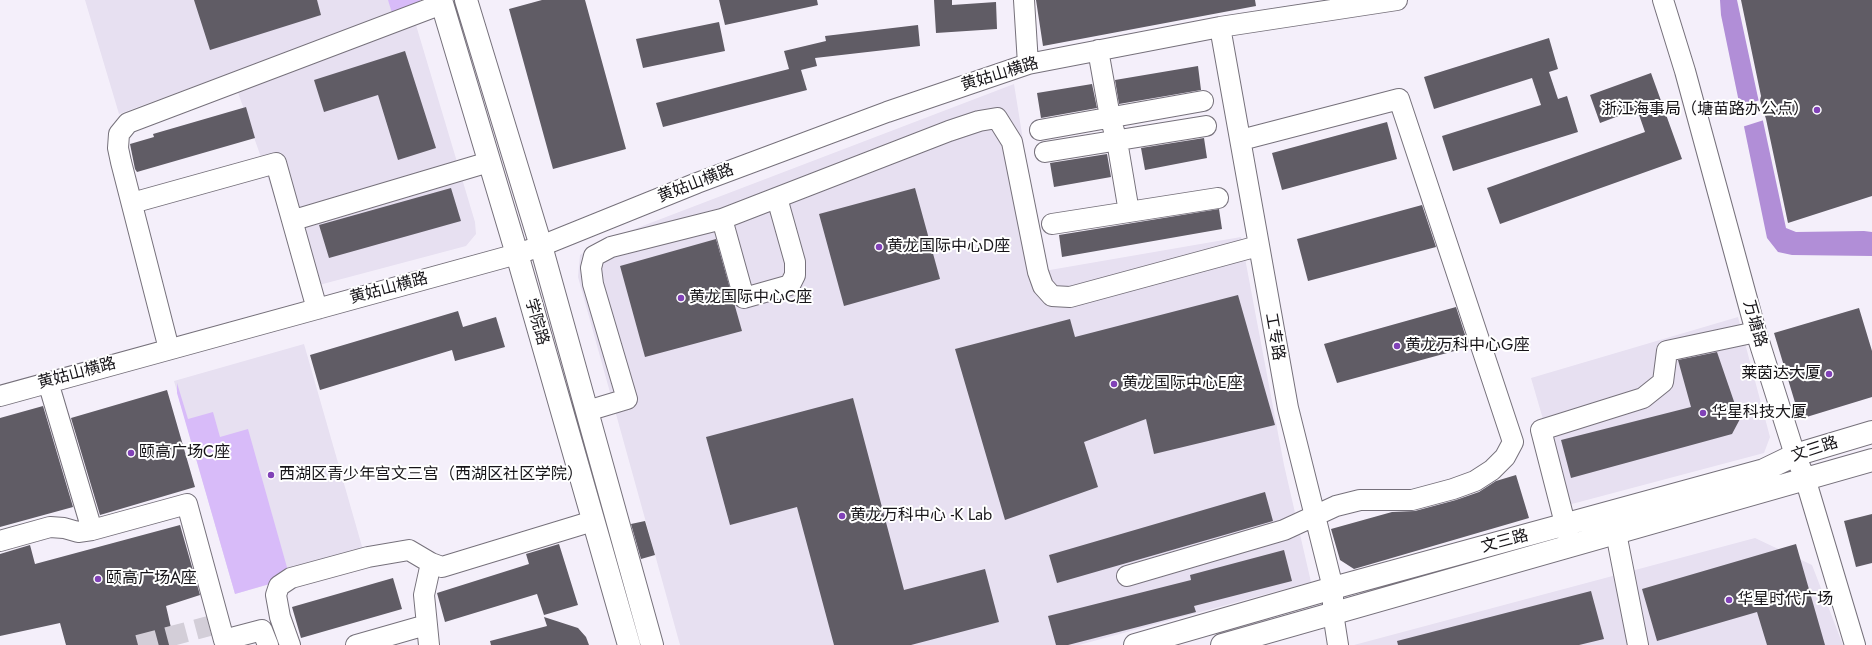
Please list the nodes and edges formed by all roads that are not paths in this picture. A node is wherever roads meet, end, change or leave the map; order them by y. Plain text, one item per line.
1 (466, 0) edge
2 (1024, 0) edge
3 (1397, 0) edge
4 (1663, 0) edge
5 (441, 2) edge
6 (1220, 27) junction
7 (1098, 50) junction
8 (1028, 64) junction
9 (1203, 101) dead end
10 (1110, 117) junction
11 (1206, 126) dead end
12 (1040, 130) dead end
13 (1241, 140) junction
14 (1117, 141) junction
15 (1045, 152) dead end
16 (489, 162) junction
17 (777, 198) junction
18 (1218, 198) dead end
19 (132, 203) junction
20 (1129, 212) junction
21 (722, 219) junction
22 (294, 220) junction
23 (1052, 224) dead end
24 (541, 246) junction
25 (1258, 246) junction
26 (517, 254) junction
27 (317, 309) junction
28 (1756, 332) junction
29 (170, 349) junction
30 (48, 382) junction
31 (0, 396) edge
32 (587, 411) junction
33 (1872, 432) edge
34 (1795, 455) junction
35 (1872, 460) edge
36 (1805, 478) junction
37 (1315, 515) junction
38 (593, 521) junction
39 (92, 530) junction
40 (1616, 533) junction
41 (1568, 535) junction
42 (0, 541) edge
43 (431, 563) junction
44 (1127, 576) dead end
45 (1333, 588) junction
46 (1333, 613) junction
47 (426, 625) junction
48 (268, 645) edge
49 (290, 645) edge
50 (356, 645) edge
51 (429, 645) edge
52 (629, 645) edge
53 (652, 645) edge
54 (1135, 645) edge
55 (1222, 645) edge
56 (1338, 645) edge
57 (1638, 645) edge
58 (1854, 645) edge

1 - 24 main road, 学院路
2 - 8 street
3 - 6 street, 黄姑山横路
4 - 28 street, 万塘路
5 - 16 main road, 学院路
5 - 19 street
6 - 7 street, 黄姑山横路
6 - 13 street, 工专路
7 - 8 street, 黄姑山横路
7 - 10 street
8 - 24 street, 黄姑山横路
9 - 10 street
10 - 12 street
10 - 14 street
11 - 14 street
13 - 25 street, 工专路
13 - 37 street
14 - 15 street
14 - 20 street
16 - 22 street
16 - 26 main road, 学院路
17 - 21 street
17 - 21 street
17 - 25 street
18 - 20 street
19 - 22 street
19 - 29 street
20 - 23 street
21 - 32 street
22 - 27 street
24 - 26 street, 黄姑山横路
24 - 32 main road, 学院路
25 - 37 street, 工专路
26 - 27 street, 黄姑山横路
26 - 38 main road, 学院路
27 - 29 street, 黄姑山横路
28 - 34 street, 万塘路
28 - 41 street
29 - 30 street, 黄姑山横路
30 - 31 street, 黄姑山横路
30 - 39 street
32 - 53 main road, 学院路
33 - 34 main road, 文三路
34 - 36 street, 万塘路
34 - 41 main road, 文三路
35 - 36 main road, 文三路
36 - 40 main road, 文三路
36 - 58 street, 万塘路
37 - 44 street
37 - 45 street, 工专路
38 - 43 street
38 - 52 main road, 学院路
39 - 42 street
39 - 48 street
40 - 41 main road, 文三路
40 - 57 street
41 - 45 main road, 文三路
41 - 46 main road, 文三路
43 - 47 street
43 - 49 street
45 - 46 street, 工专路
45 - 54 main road, 文三路
46 - 55 main road, 文三路
46 - 56 street, 工专路
47 - 50 street
47 - 51 street

